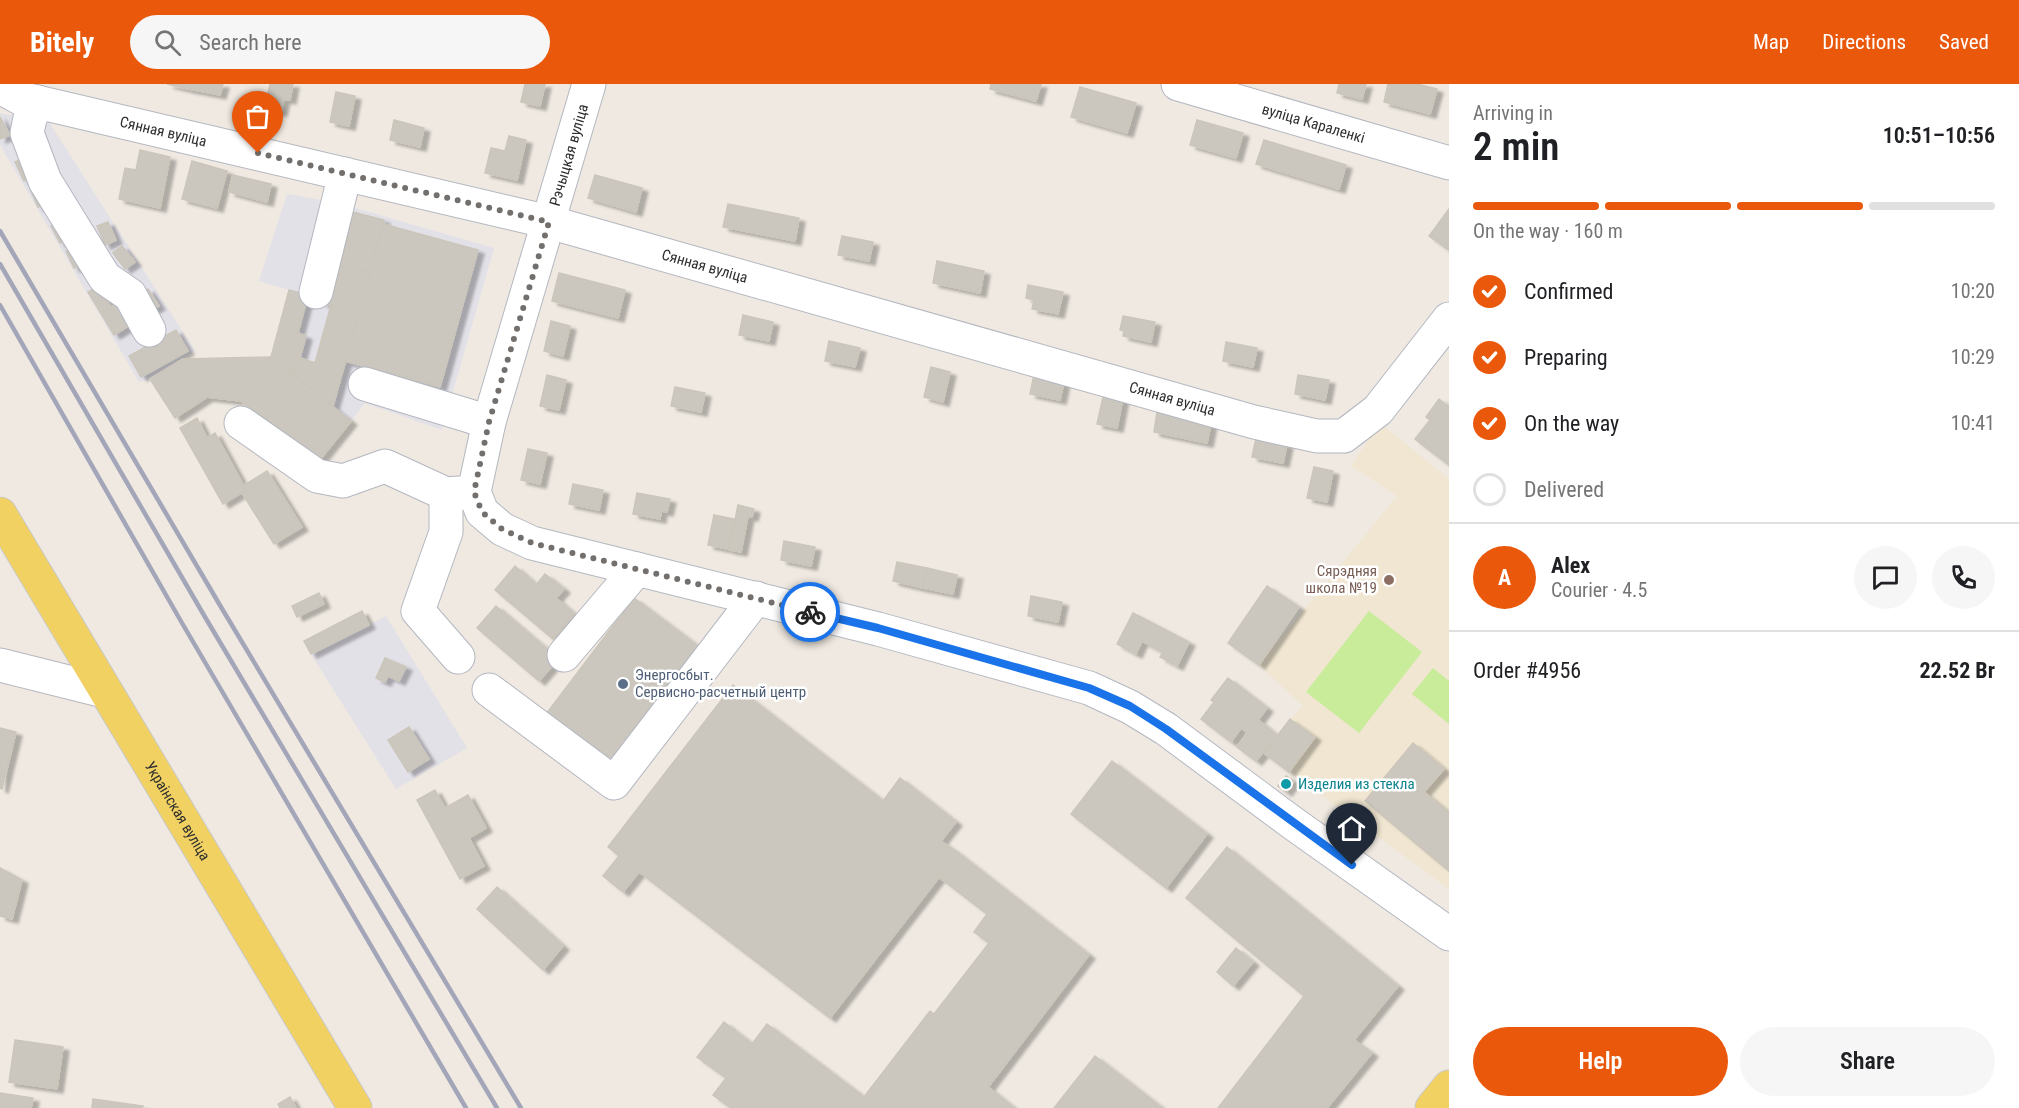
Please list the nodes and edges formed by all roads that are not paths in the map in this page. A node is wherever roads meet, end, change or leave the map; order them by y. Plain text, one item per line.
1 (589, 84) edge
2 (1178, 84) edge
3 (19, 96) edge
4 (1449, 163) edge
5 (345, 174) junction
6 (549, 222) junction
7 (316, 292) dead end
8 (1449, 318) edge
9 (149, 330) dead end
10 (365, 384) dead end
11 (489, 422) junction
12 (241, 423) dead end
13 (460, 493) junction
14 (0, 514) edge
15 (637, 569) junction
16 (756, 598) junction
17 (564, 656) dead end
18 (458, 657) dead end
19 (0, 665) edge
20 (489, 690) dead end
21 (104, 691) junction
22 (1449, 934) edge
23 (1449, 1087) edge
24 (355, 1108) edge
25 (1432, 1108) edge

1 - 6 street, Рэчыцкая вуліца
2 - 4 street, вуліца Караленкі
3 - 5 street, Сянная вуліца
3 - 9 street
5 - 6 street, Сянная вуліца
5 - 7 street
6 - 8 street, Сянная вуліца
6 - 11 street, Рэчыцкая вуліца
10 - 11 street
11 - 13 street, Рэчыцкая вуліца
12 - 13 street
13 - 15 street
13 - 18 street, Рэчыцкая вуліца
14 - 21 main road, Украінская вуліца
15 - 16 street
15 - 17 street
16 - 20 street
16 - 22 street
19 - 21 street
21 - 24 main road, Украінская вуліца
23 - 25 main road

